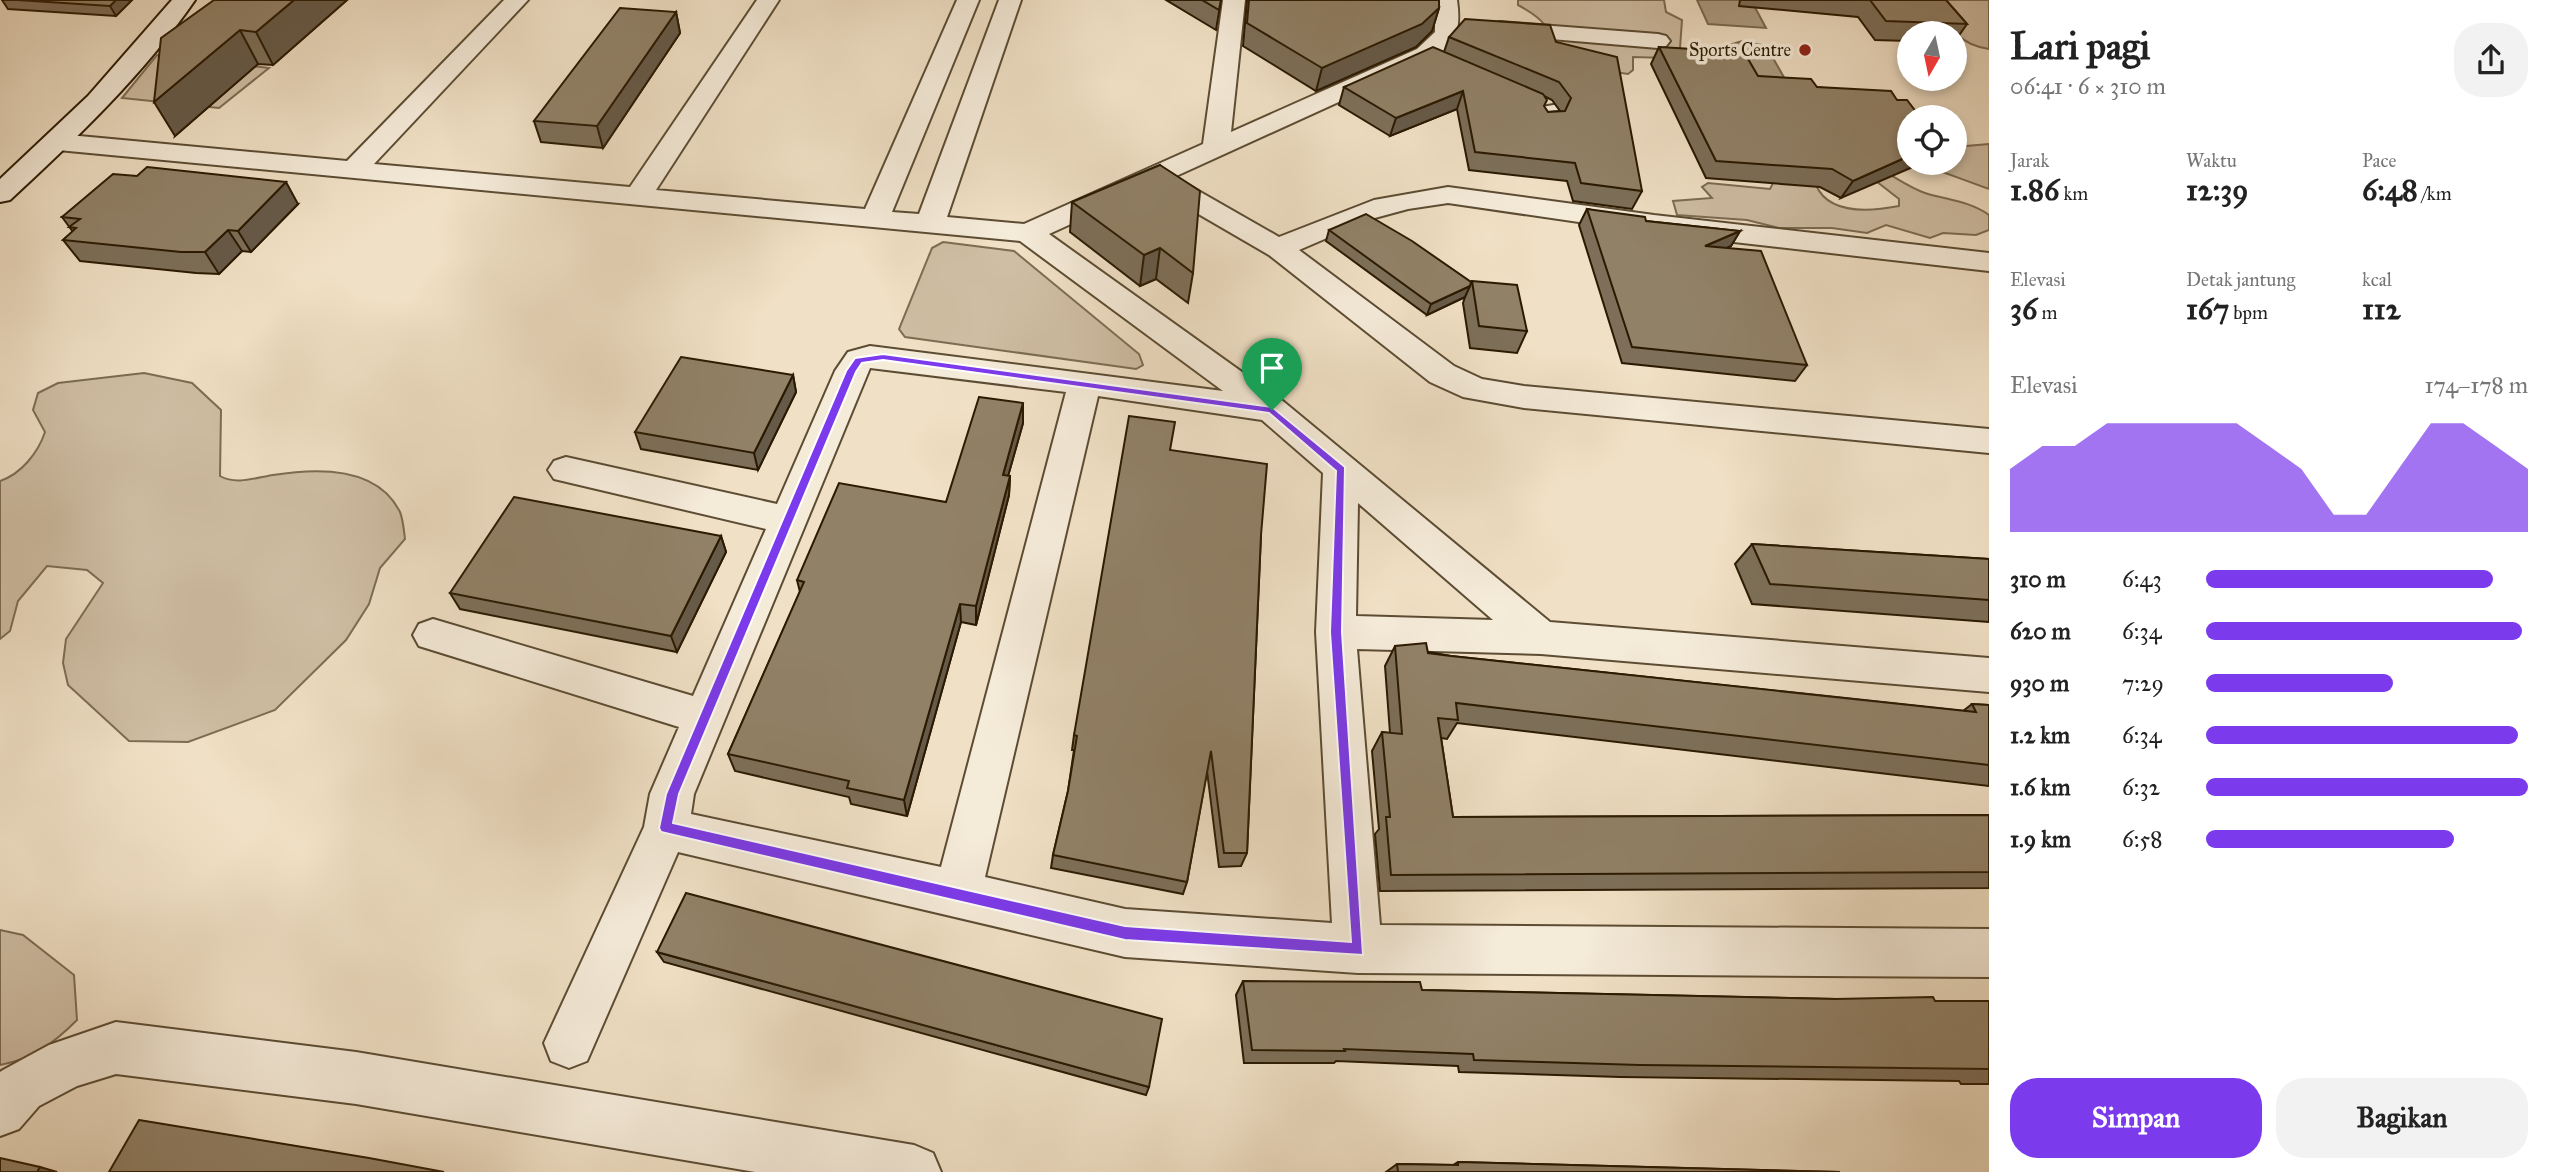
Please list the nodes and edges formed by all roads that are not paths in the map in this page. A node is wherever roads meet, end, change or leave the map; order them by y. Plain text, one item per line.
1 (184, 0) edge
2 (517, 0) edge
3 (768, 0) edge
4 (1234, 0) edge
5 (967, 1) edge
6 (1009, 2) edge
7 (1447, 13) edge
8 (1658, 41) dead end
9 (1532, 101) edge
10 (1552, 115) edge
11 (58, 142) junction
12 (1216, 147) junction
13 (354, 169) junction
14 (1155, 178) junction
15 (0, 194) edge
16 (638, 196) junction
17 (876, 219) junction
18 (930, 224) junction
19 (1028, 233) junction
20 (1279, 249) junction
21 (1989, 262) edge
22 (1084, 383) junction
23 (1272, 410) junction
24 (1989, 441) edge
25 (566, 470) dead end
26 (1341, 470) junction
27 (790, 521) junction
28 (1336, 632) junction
29 (433, 635) dead end
30 (1541, 638) junction
31 (1989, 675) edge
32 (704, 717) junction
33 (666, 828) junction
34 (958, 893) junction
35 (1358, 950) junction
36 (1989, 953) edge
37 (569, 1043) dead end
38 (0, 1110) edge
39 (915, 1172) edge

1 - 11 street
2 - 13 street
3 - 16 street
4 - 12 street
5 - 6 street
5 - 17 street
6 - 18 street
7 - 8 street
7 - 12 street
9 - 10 lane
11 - 13 street
11 - 15 street
12 - 14 street
13 - 16 street
14 - 19 street
14 - 20 street
16 - 17 street
17 - 18 street
18 - 19 street
19 - 23 street
20 - 21 street
20 - 24 street
22 - 23 street
22 - 27 street
22 - 34 street
23 - 26 street
25 - 27 street
26 - 28 street
26 - 30 street
27 - 32 street
28 - 30 street
28 - 35 street
29 - 32 street
30 - 31 street
32 - 33 street
33 - 34 street
33 - 37 street
34 - 35 street
35 - 36 street
38 - 39 street

